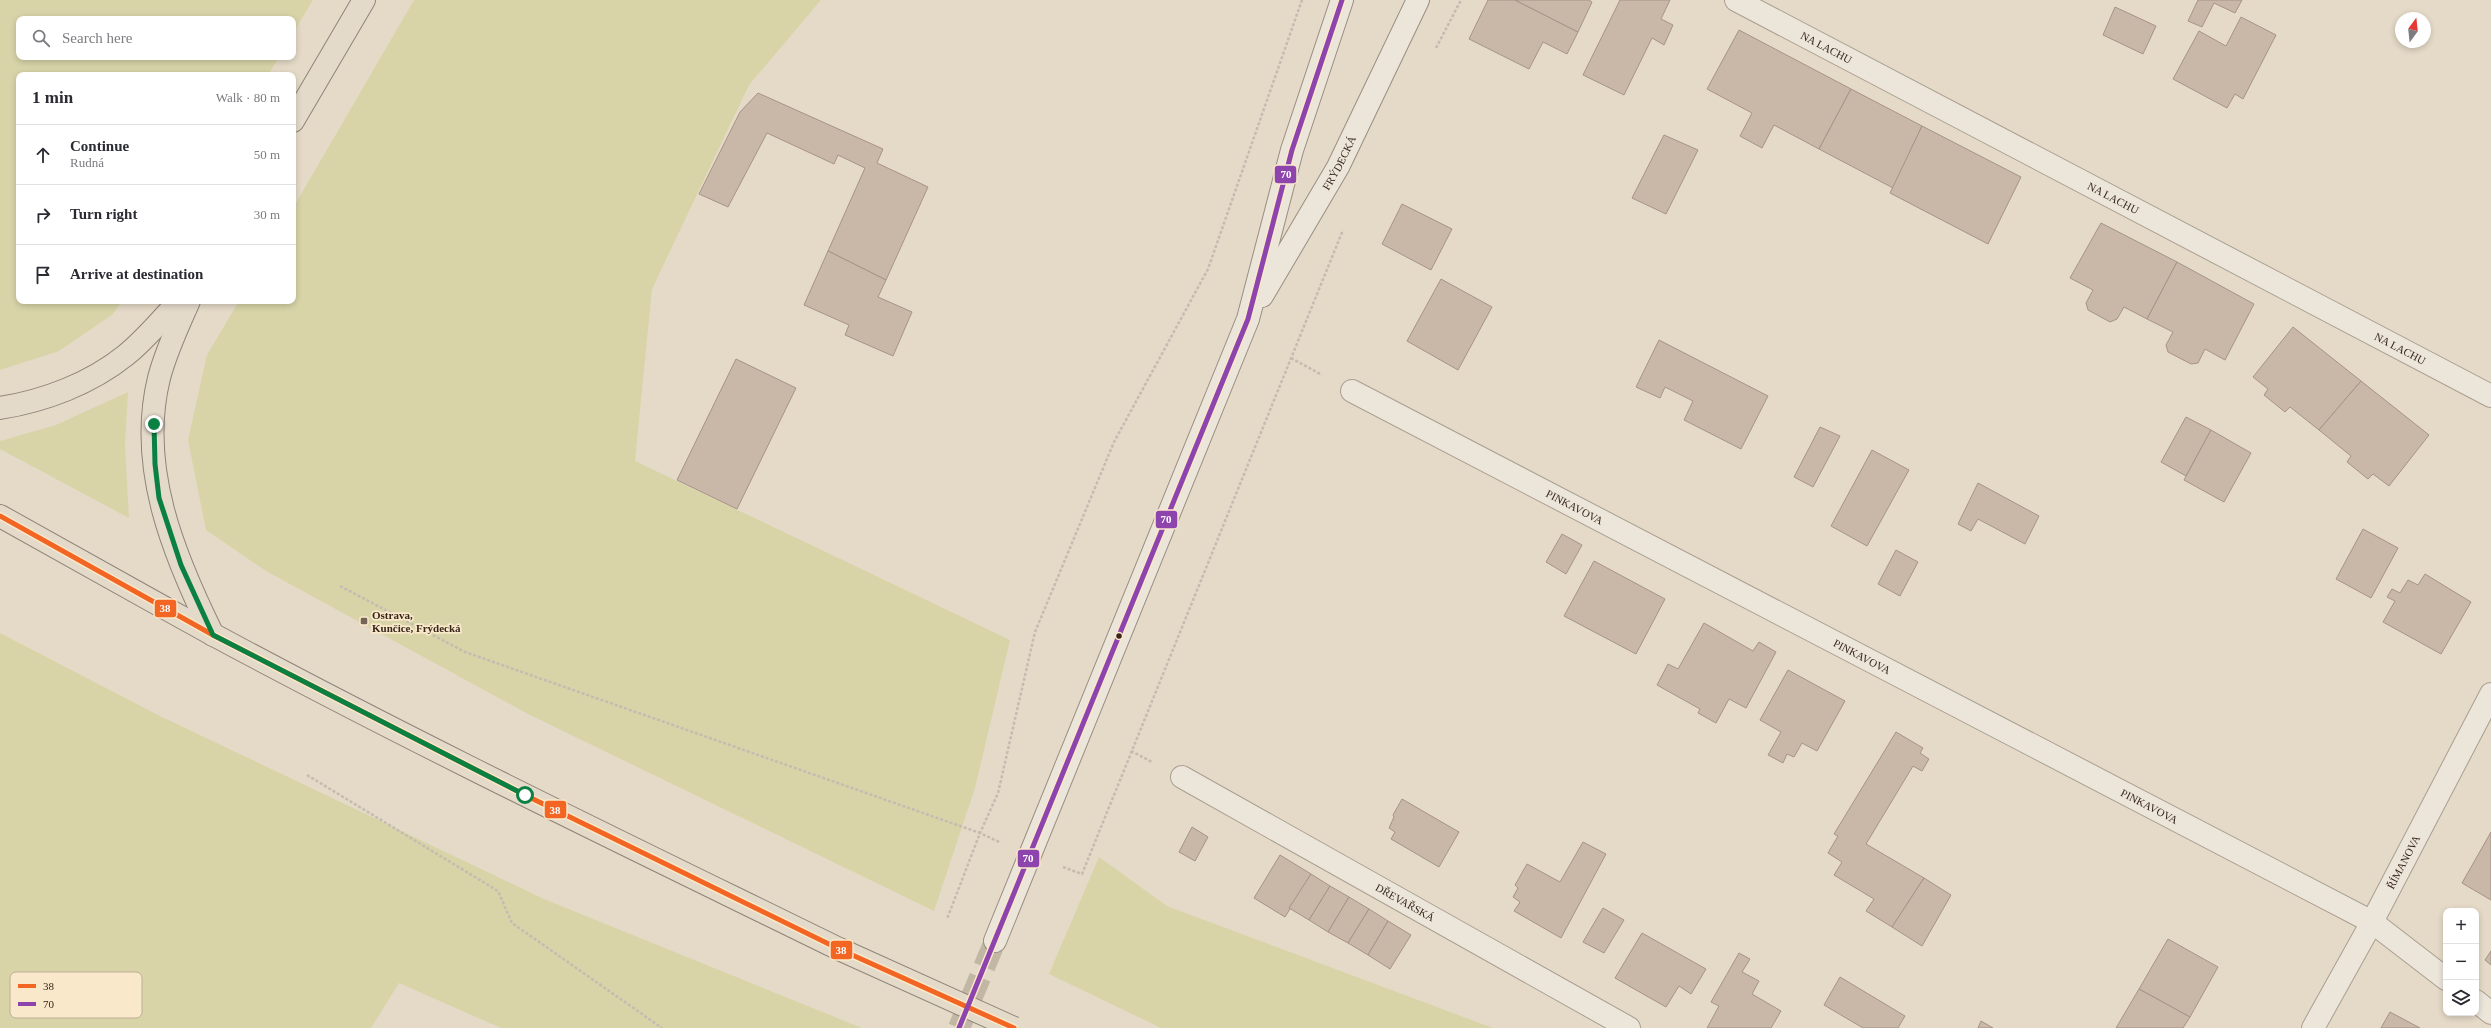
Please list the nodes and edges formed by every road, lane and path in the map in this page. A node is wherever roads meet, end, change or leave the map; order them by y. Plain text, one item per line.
1 (364, 0) edge
2 (1342, 0) edge
3 (1418, 0) edge
4 (1736, 0) edge
5 (296, 116) edge
6 (176, 304) edge
7 (188, 304) edge
8 (1248, 319) junction
9 (1352, 391) dead end
10 (2491, 396) edge
11 (0, 408) edge
12 (0, 516) edge
13 (340, 586) dead end
14 (213, 635) junction
15 (2491, 694) edge
16 (307, 775) dead end
17 (1182, 777) dead end
18 (947, 919) dead end
19 (2372, 922) junction
20 (995, 941) tunnel mouth
21 (2443, 976) edge
22 (2479, 1003) edge
23 (2491, 1013) edge
24 (662, 1028) edge
25 (1014, 1028) edge
26 (1629, 1028) edge
27 (2313, 1028) edge

1 - 5 main road
2 - 8 street, FRÝDECKÁ
3 - 8 street, FRÝDECKÁ
4 - 10 street, NA LACHU
6 - 11 main road
7 - 14 main road
8 - 20 street, FRÝDECKÁ
9 - 19 street, PINKAVOVA
12 - 14 main road
13 - 18 path
14 - 25 main road, bridge
15 - 19 street, ŘÍMANOVA
16 - 24 path
17 - 26 street, DŘEVAŘSKÁ
19 - 21 street, PINKAVOVA
19 - 27 street, ŘÍMANOVA
22 - 23 street

